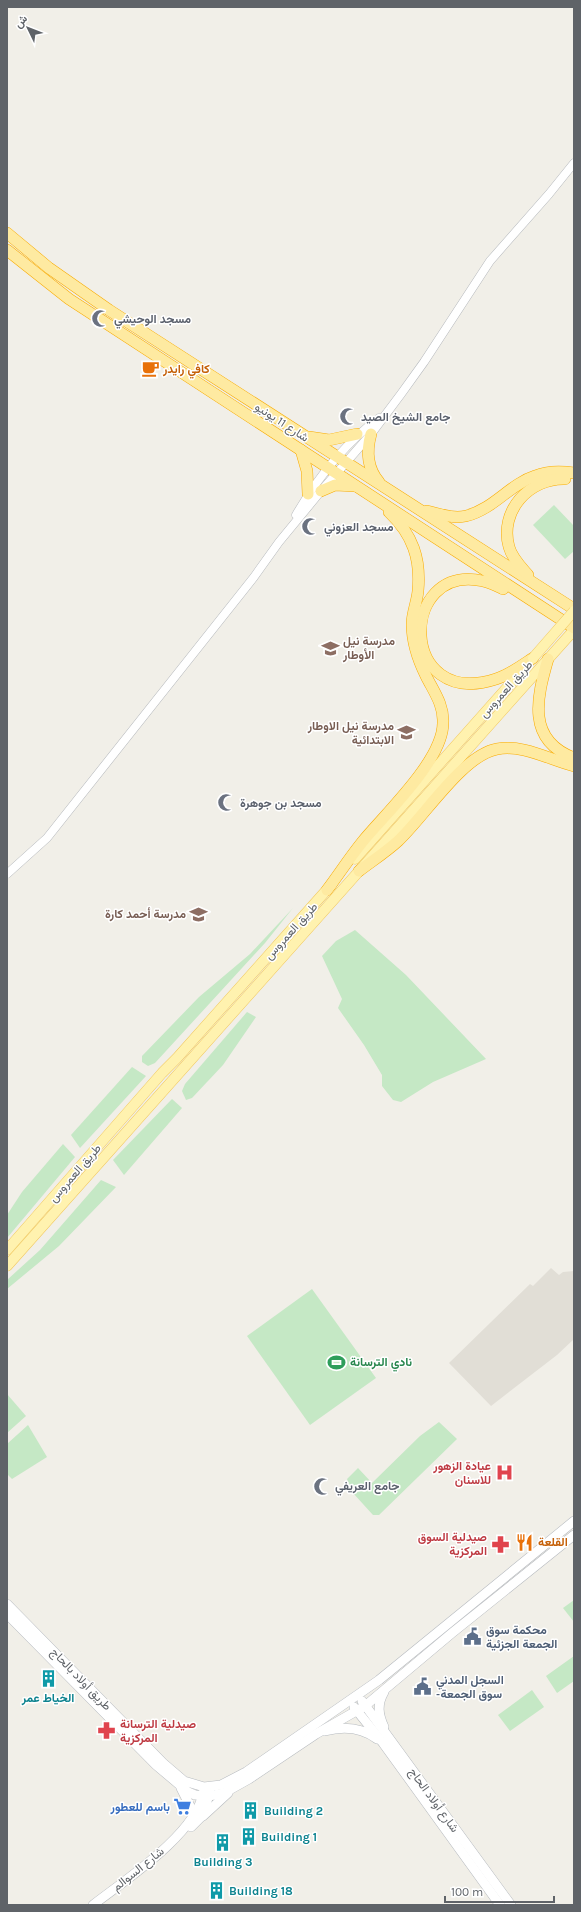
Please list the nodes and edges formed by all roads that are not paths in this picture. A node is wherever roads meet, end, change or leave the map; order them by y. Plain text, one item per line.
1 (574, 163) edge
2 (7, 233) edge
3 (7, 250) edge
4 (61, 277) junction
5 (53, 287) junction
6 (384, 414) junction
7 (357, 434) junction
8 (370, 434) junction
9 (304, 436) junction
10 (301, 450) junction
11 (341, 460) junction
12 (332, 470) junction
13 (574, 472) edge
14 (574, 480) edge
15 (382, 486) junction
16 (358, 487) junction
17 (320, 491) junction
18 (308, 494) junction
19 (373, 496) junction
20 (419, 510) junction
21 (279, 542) junction
22 (536, 585) junction
23 (529, 600) junction
24 (574, 610) edge
25 (574, 629) edge
26 (533, 658) junction
27 (548, 659) junction
28 (574, 758) edge
29 (574, 766) edge
30 (359, 871) junction
31 (7, 874) edge
32 (327, 890) junction
33 (7, 1250) edge
34 (7, 1266) edge
35 (574, 1521) edge
36 (574, 1535) edge
37 (7, 1604) edge
38 (7, 1614) edge
39 (393, 1682) junction
40 (358, 1696) junction
41 (350, 1701) junction
42 (361, 1709) junction
43 (316, 1734) junction
44 (386, 1741) junction
45 (151, 1756) junction
46 (180, 1786) junction
47 (235, 1787) junction
48 (206, 1792) junction
49 (202, 1816) junction
50 (193, 1818) junction
51 (183, 1831) junction
52 (93, 1905) edge
53 (500, 1905) edge
54 (511, 1905) edge

1 - 6 street
2 - 4 highway, شارع 11 يونيو
3 - 5 highway, شارع 11 يونيو
4 - 5 highway
4 - 9 highway, شارع 11 يونيو
5 - 10 highway, شارع 11 يونيو
6 - 7 street
6 - 8 street
7 - 9 highway
7 - 11 street
8 - 11 street
8 - 15 highway
9 - 11 highway, شارع 11 يونيو
10 - 12 highway, شارع 11 يونيو
10 - 18 highway
11 - 12 street
11 - 15 highway, شارع 11 يونيو
12 - 16 highway, شارع 11 يونيو
12 - 17 street
12 - 18 street
13 - 20 highway
14 - 22 highway
15 - 20 highway, شارع 11 يونيو
16 - 17 highway
16 - 19 highway, شارع 11 يونيو
17 - 21 street
18 - 21 street
19 - 23 highway, شارع 11 يونيو
19 - 32 highway
20 - 22 highway, شارع 11 يونيو
21 - 31 street
22 - 24 highway, شارع 11 يونيو
23 - 25 highway, شارع 11 يونيو
23 - 26 highway
24 - 26 main road, طريق العمروس, bridge
25 - 27 main road, طريق العمروس
26 - 32 main road, طريق العمروس
27 - 28 highway
27 - 30 main road, طريق العمروس
29 - 30 highway
30 - 34 main road, طريق العمروس
32 - 33 main road, طريق العمروس
35 - 40 main road
36 - 39 main road
37 - 45 main road, طريق أولاد بالحاج
38 - 45 main road, طريق أولاد بالحاج
39 - 42 main road
39 - 44 main road
40 - 41 main road
40 - 42 main road, شارع أولاد الحاج
41 - 42 main road, شارع أولاد الحاج
41 - 48 main road
42 - 43 main road
42 - 44 main road, شارع أولاد الحاج
43 - 44 main road
43 - 47 main road
44 - 53 main road, شارع أولاد الحاج
44 - 54 main road, شارع أولاد الحاج
45 - 46 main road
45 - 48 main road
46 - 48 main road
46 - 50 main road
47 - 48 main road
47 - 49 main road
48 - 49 main road
48 - 50 main road
49 - 51 main road
50 - 51 main road
51 - 52 main road, شارع السوالم

